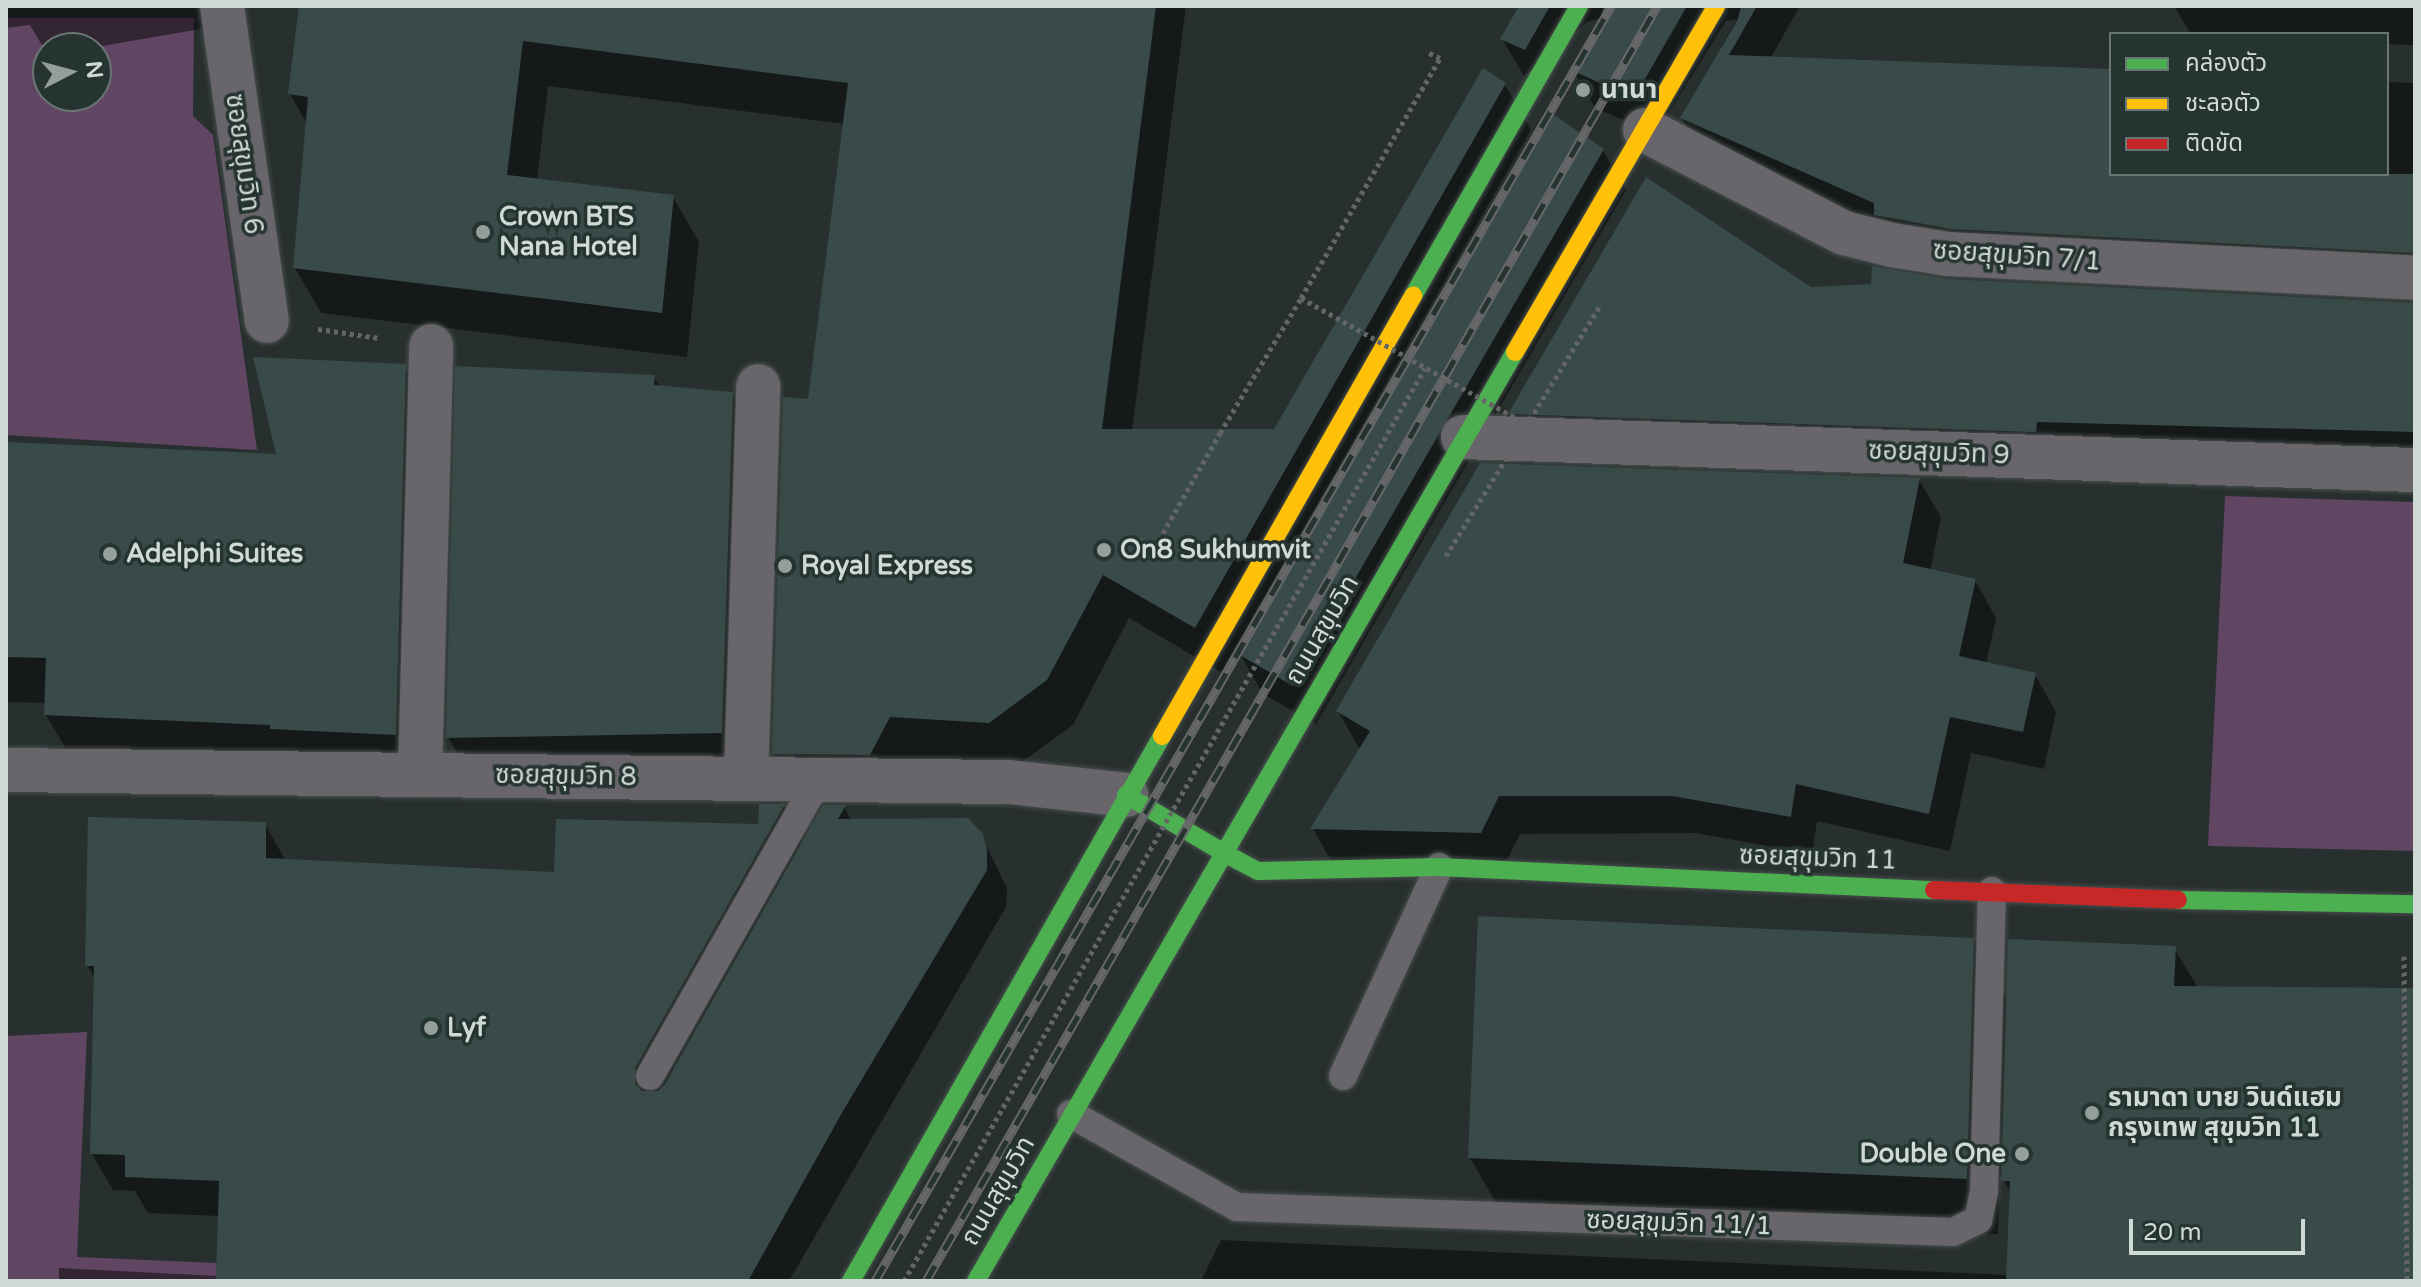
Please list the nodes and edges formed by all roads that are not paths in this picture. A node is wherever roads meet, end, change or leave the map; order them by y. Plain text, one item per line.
1 (222, 6) edge
2 (1579, 6) edge
3 (1716, 6) edge
4 (1645, 130) junction
5 (2415, 278) edge
6 (267, 321) road end
7 (431, 346) road end
8 (758, 386) dead end
9 (1463, 437) junction
10 (2415, 470) edge
11 (6, 770) edge
12 (420, 775) junction
13 (746, 778) junction
14 (819, 778) junction
15 (1126, 795) junction
16 (1224, 853) junction
17 (1439, 867) junction
18 (1992, 891) junction
19 (2415, 904) edge
20 (650, 1076) dead end
21 (1343, 1076) dead end
22 (1071, 1114) junction
23 (851, 1281) edge
24 (976, 1281) edge

1 - 6 street, ซอยสุขุมวิท 6
2 - 15 main road
3 - 4 main road, ถนนสุขุมวิท
4 - 5 street, ซอยสุขุมวิท 7/1
4 - 9 main road, ถนนสุขุมวิท
7 - 12 street
8 - 13 street
9 - 10 street, ซอยสุขุมวิท 9
9 - 16 main road, ถนนสุขุมวิท
11 - 12 street, ซอยสุขุมวิท 8
12 - 13 street, ซอยสุขุมวิท 8
13 - 14 street, ซอยสุขุมวิท 8
14 - 15 street, ซอยสุขุมวิท 8
14 - 20 lane
15 - 16 main road, ซอยสุขุมวิท 11
15 - 23 main road
16 - 17 main road, ซอยสุขุมวิท 11
16 - 22 main road, ถนนสุขุมวิท
17 - 18 main road, ซอยสุขุมวิท 11
17 - 21 lane
18 - 19 main road, ซอยสุขุมวิท 11
18 - 22 lane, ซอยสุขุมวิท 11/1
22 - 24 main road, ถนนสุขุมวิท

